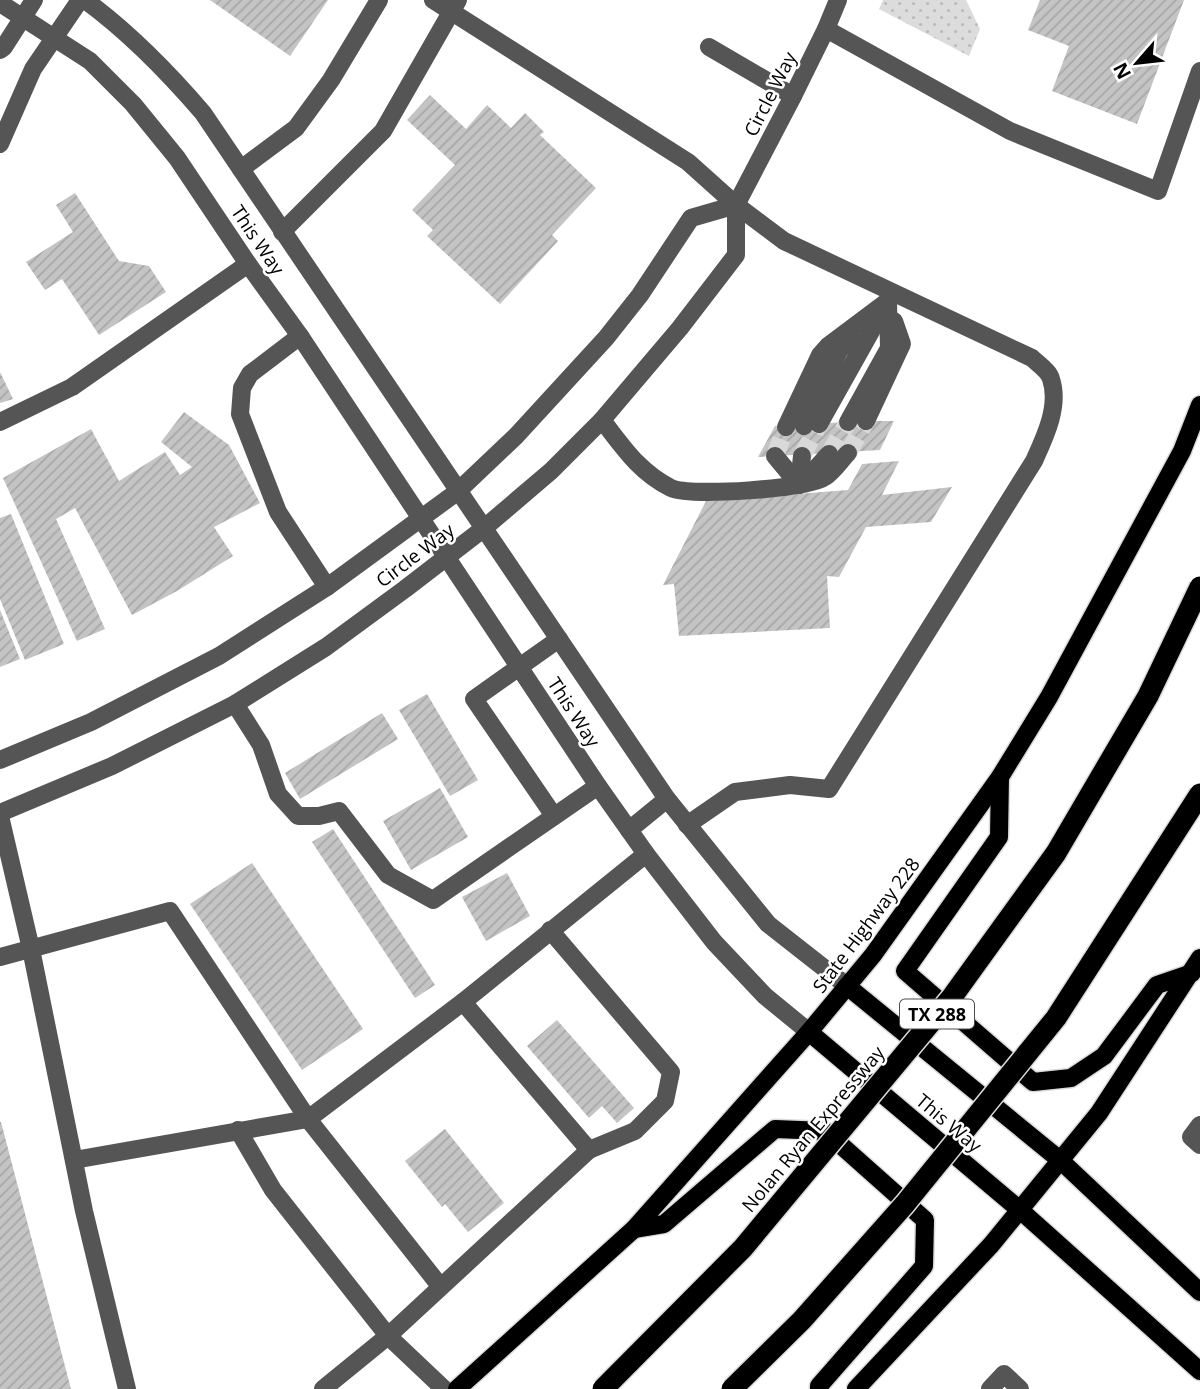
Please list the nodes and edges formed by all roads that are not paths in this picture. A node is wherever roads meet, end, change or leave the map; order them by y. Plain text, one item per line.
1 (34, 0) edge
2 (83, 0) edge
3 (379, 0) edge
4 (433, 0) edge
5 (838, 0) edge
6 (0, 3) edge
7 (454, 6) edge
8 (24, 17) junction
9 (826, 29) junction
10 (54, 37) junction
11 (709, 47) dead end
12 (0, 50) edge
13 (1200, 71) edge
14 (793, 96) junction
15 (0, 144) edge
16 (241, 169) junction
17 (736, 205) junction
18 (282, 232) junction
19 (248, 264) junction
20 (890, 297) junction
21 (300, 335) junction
22 (1200, 405) edge
23 (602, 420) junction
24 (0, 422) edge
25 (826, 424) junction
26 (848, 453) tunnel mouth
27 (802, 455) junction
28 (799, 485) junction
29 (457, 492) junction
30 (421, 520) junction
31 (483, 529) junction
32 (446, 558) junction
33 (327, 587) junction
34 (1200, 587) edge
35 (559, 639) junction
36 (519, 667) junction
37 (235, 704) junction
38 (0, 760) edge
39 (1000, 777) junction
40 (598, 786) junction
41 (1200, 794) edge
42 (667, 799) junction
43 (0, 814) edge
44 (554, 816) junction
45 (687, 825) junction
46 (629, 830) junction
47 (646, 853) junction
48 (550, 930) junction
49 (32, 949) junction
50 (0, 957) edge
51 (1196, 965) edge
52 (847, 986) junction
53 (463, 1002) junction
54 (809, 1032) junction
55 (308, 1119) junction
56 (1200, 1125) edge
57 (238, 1130) junction
58 (1200, 1145) edge
59 (589, 1150) junction
60 (74, 1160) junction
61 (1060, 1160) junction
62 (1020, 1210) junction
63 (634, 1229) junction
64 (440, 1286) junction
65 (1200, 1292) edge
66 (388, 1336) junction
67 (1200, 1371) edge
68 (127, 1389) edge
69 (323, 1389) edge
70 (444, 1389) edge
71 (457, 1389) edge
72 (603, 1389) edge
73 (732, 1389) edge
74 (819, 1389) edge
75 (856, 1389) edge
76 (990, 1389) edge
77 (1020, 1389) edge

1 - 8 street
2 - 10 street
2 - 16 street, This Way
3 - 16 street
4 - 7 street
5 - 9 street, Circle Way
6 - 8 street, This Way
7 - 17 street
7 - 18 street
8 - 10 street, This Way
8 - 12 street
9 - 13 street
9 - 14 street, Circle Way
10 - 15 street
10 - 19 street, This Way
11 - 14 street
14 - 17 street, Circle Way
16 - 18 street, This Way
17 - 20 street
17 - 23 street, Circle Way
17 - 29 street, Circle Way
18 - 29 street, This Way
19 - 21 street, This Way
19 - 24 street
20 - 25 street
20 - 25 street
20 - 25 street
20 - 45 street
21 - 30 street, This Way
21 - 33 street
22 - 39 main road, State Highway 228
23 - 28 street
23 - 31 street, Circle Way
26 - 28 street
27 - 28 street
27 - 28 street
27 - 28 street
29 - 30 street, Circle Way
29 - 31 street, This Way
30 - 32 street, This Way
30 - 33 street, Circle Way
31 - 32 street, Circle Way
31 - 35 street, This Way
32 - 36 street, This Way
32 - 37 street, Circle Way
33 - 38 street, Circle Way
34 - 72 highway, Nolan Ryan Expressway / TX 288, bridge
35 - 36 street
35 - 42 street, This Way
36 - 40 street, This Way
36 - 44 street
37 - 43 street, Circle Way
37 - 44 street
39 - 51 main road
39 - 52 main road, State Highway 228
40 - 44 street
40 - 46 street, This Way
41 - 73 highway, bridge
42 - 45 street, This Way
42 - 46 street
43 - 49 street
45 - 52 street, This Way
46 - 47 street, This Way
47 - 48 street
47 - 54 street, This Way
48 - 53 street
48 - 59 street
49 - 50 street
49 - 55 street
49 - 60 street
51 - 61 main road
52 - 54 main road, State Highway 228
52 - 61 main road, This Way
53 - 55 street
53 - 59 street
54 - 62 main road, This Way
54 - 63 main road, State Highway 228
55 - 57 street
55 - 64 street
56 - 58 street
57 - 60 street
57 - 66 street
59 - 64 street
60 - 68 street
61 - 62 main road
61 - 65 main road, This Way
62 - 67 main road, This Way
62 - 75 main road
63 - 71 main road, State Highway 228
63 - 74 main road
64 - 66 street
66 - 69 street
66 - 70 street
76 - 77 street

